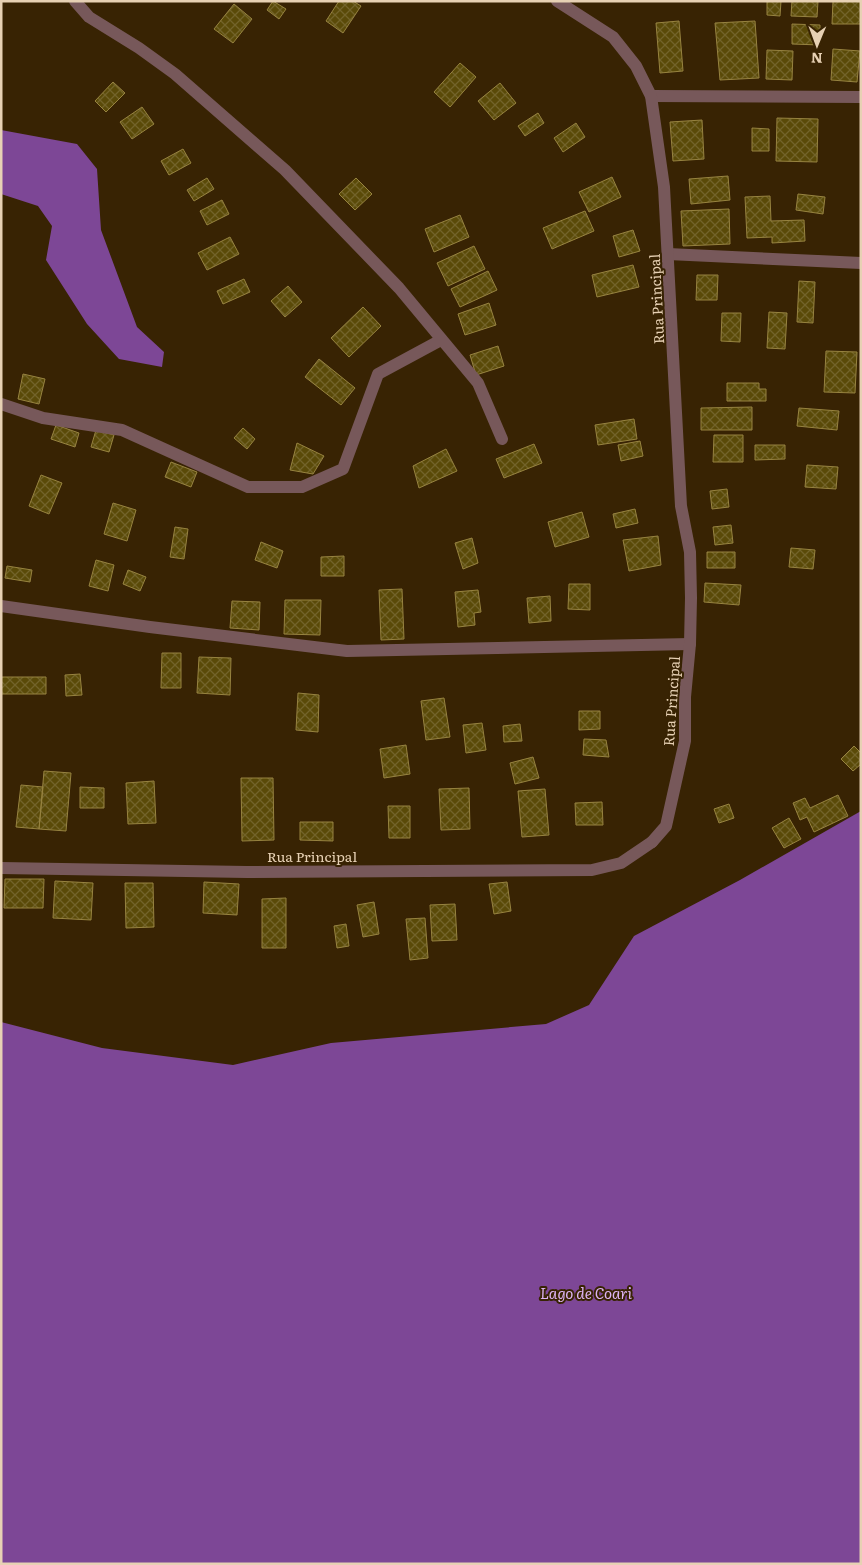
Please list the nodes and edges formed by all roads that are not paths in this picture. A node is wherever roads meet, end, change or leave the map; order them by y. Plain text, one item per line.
1 (75, 1) edge
2 (557, 1) edge
3 (651, 96) junction
4 (861, 97) edge
5 (668, 254) junction
6 (861, 263) edge
7 (441, 340) junction
8 (1, 404) edge
9 (502, 439) dead end
10 (1, 606) edge
11 (690, 644) junction
12 (1, 868) edge

1 - 7 street
2 - 3 street, Rua Principal
3 - 4 street
3 - 5 street, Rua Principal
5 - 6 street
5 - 11 street, Rua Principal
7 - 8 street
7 - 9 street
10 - 11 street
11 - 12 street, Rua Principal

